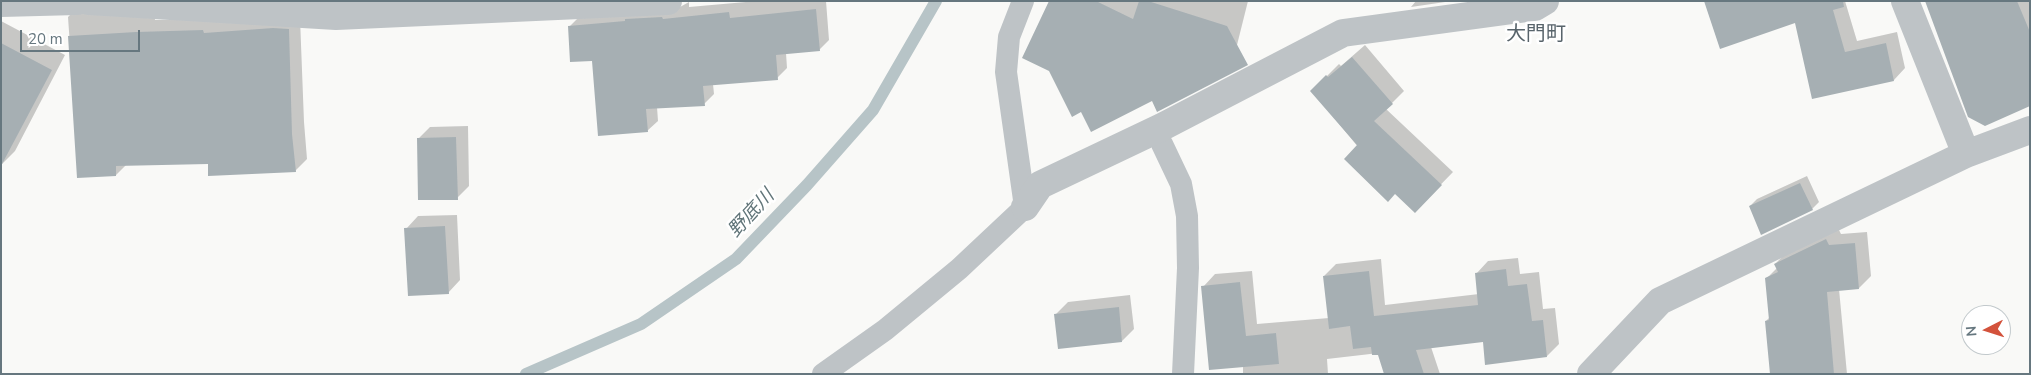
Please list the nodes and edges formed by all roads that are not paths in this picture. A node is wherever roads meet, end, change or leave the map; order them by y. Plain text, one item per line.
1 (77, 1) edge
2 (88, 1) edge
3 (668, 1) edge
4 (1023, 1) edge
5 (1545, 1) edge
6 (1905, 1) edge
7 (1, 3) edge
8 (601, 3) edge
9 (2030, 130) edge
10 (1162, 144) dead end
11 (1966, 154) junction
12 (1026, 207) junction
13 (823, 374) edge
14 (1183, 374) edge
15 (1591, 374) edge

1 - 7 street
2 - 8 street
3 - 8 street
4 - 12 lane
5 - 12 street
6 - 11 street
9 - 11 street
10 - 14 lane
11 - 15 street
12 - 13 lane

